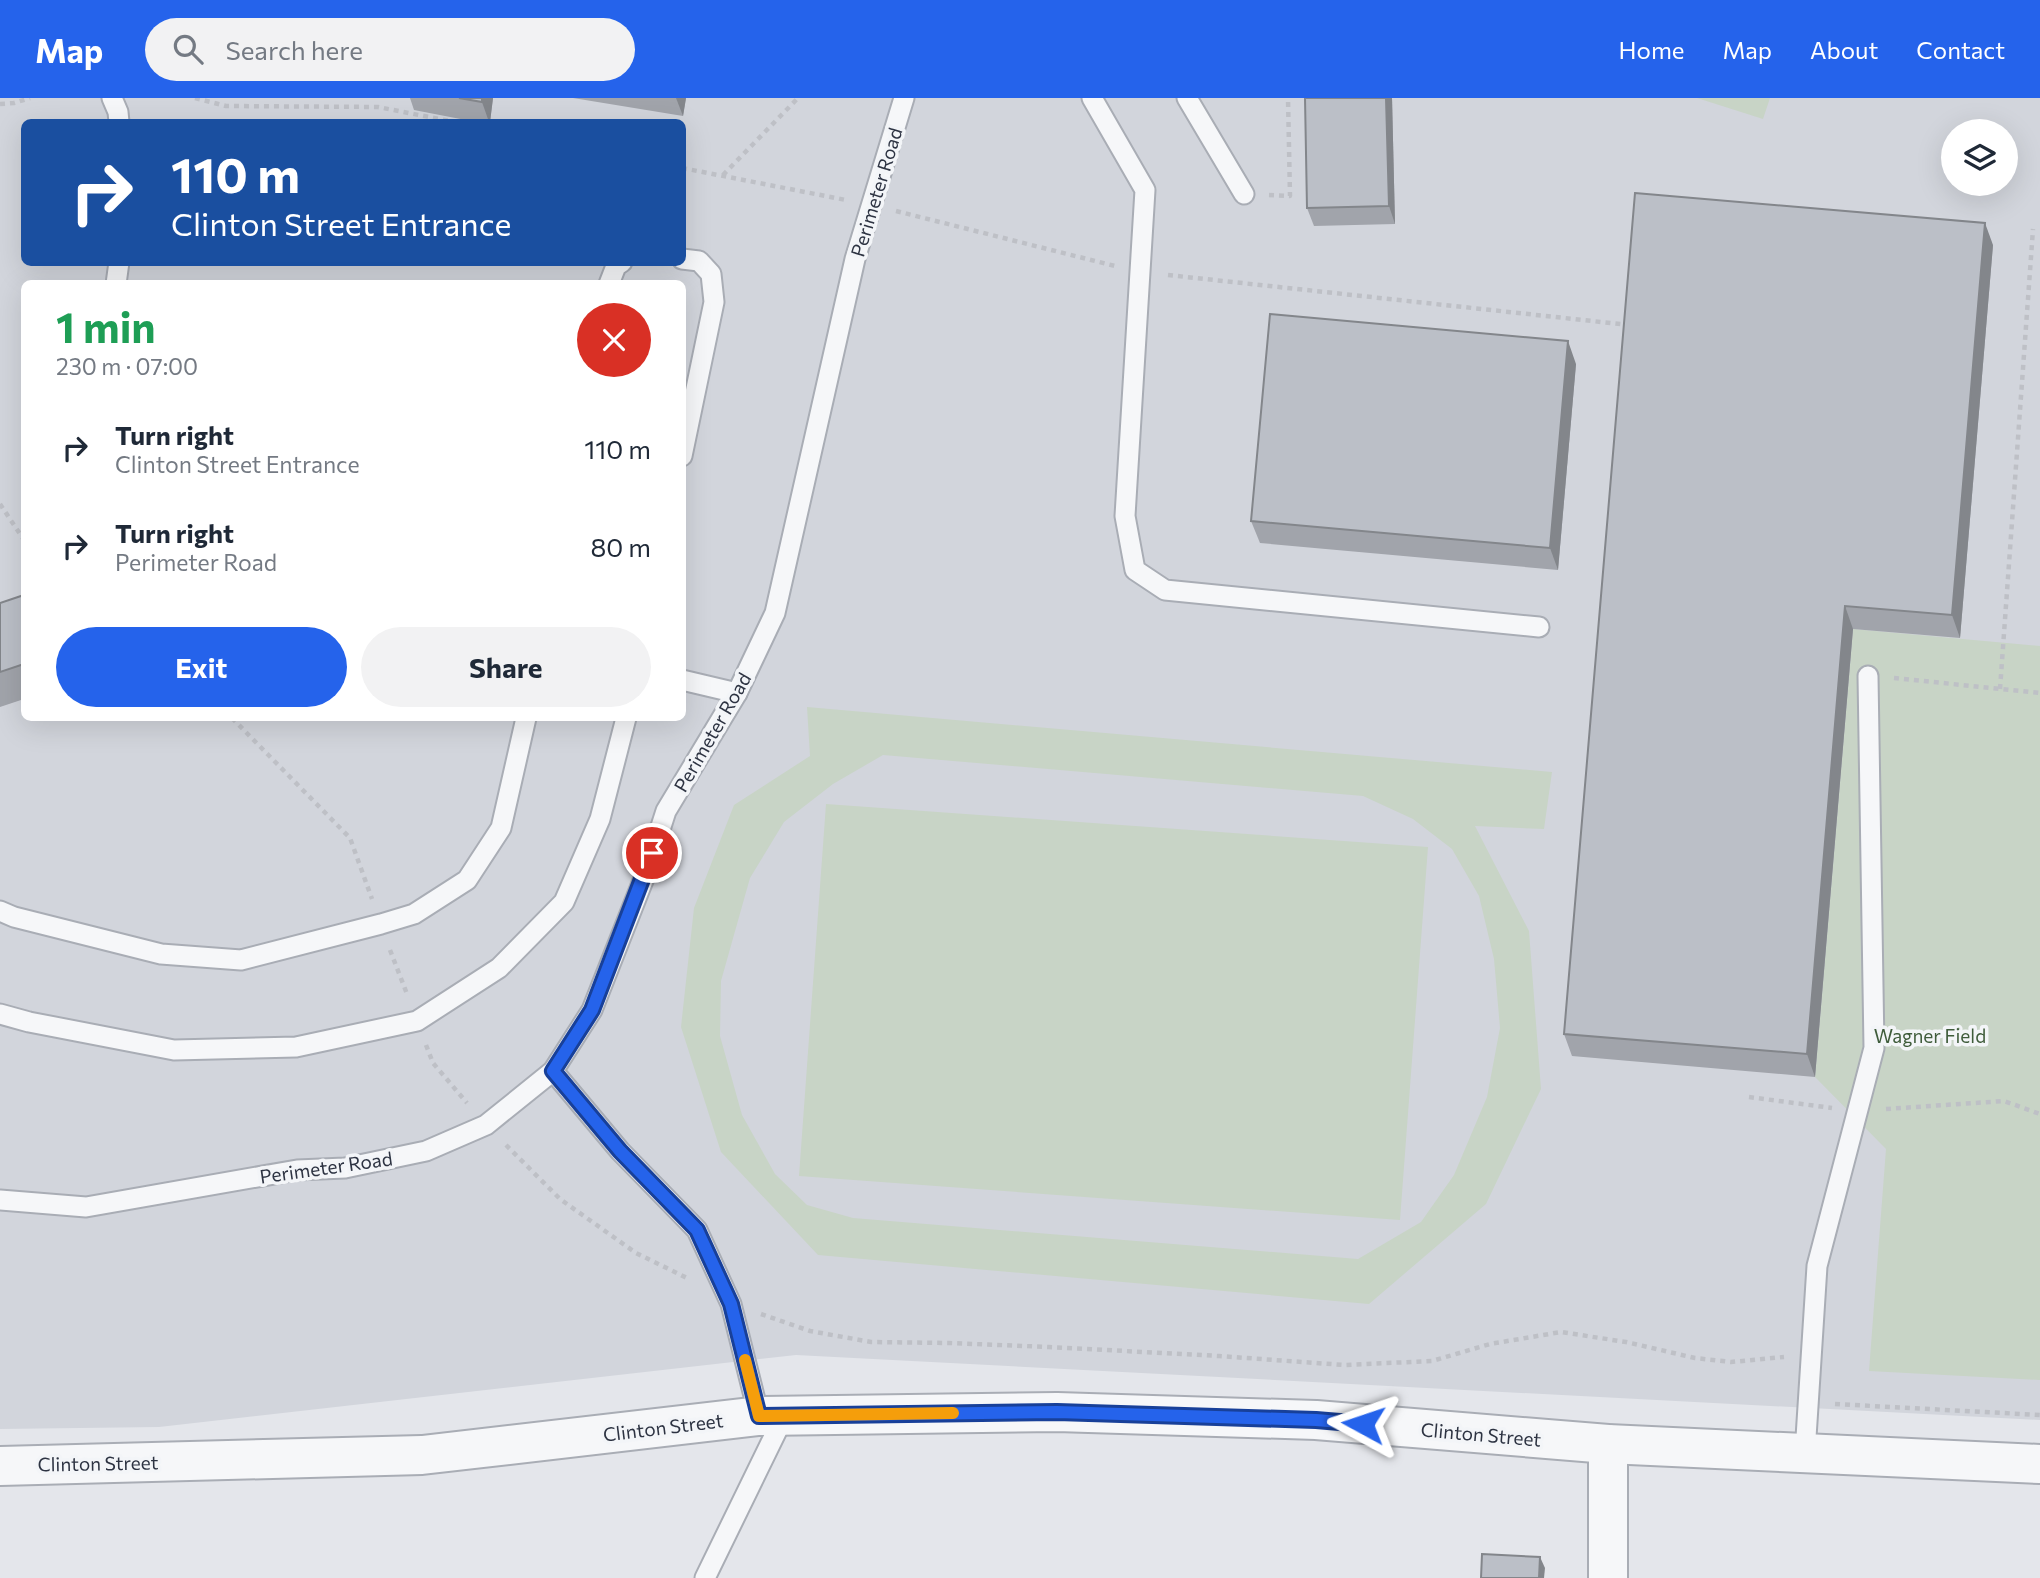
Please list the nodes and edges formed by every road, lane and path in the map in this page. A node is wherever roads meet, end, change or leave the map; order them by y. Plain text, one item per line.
1 (30, 98) edge
2 (112, 98) edge
3 (195, 98) edge
4 (798, 98) edge
5 (904, 98) edge
6 (1092, 98) edge
7 (1187, 98) edge
8 (1288, 98) edge
9 (0, 104) edge
10 (118, 119) edge
11 (440, 119) edge
12 (686, 169) edge
13 (722, 176) junction
14 (1244, 194) joint
15 (872, 205) junction
16 (2033, 229) dead end
17 (686, 260) edge
18 (1139, 272) junction
19 (1634, 325) edge
20 (686, 437) edge
21 (0, 504) edge
22 (21, 536) edge
23 (1539, 627) dead end
24 (1868, 676) joint
25 (686, 681) edge
26 (2000, 689) junction
27 (737, 693) junction
28 (2040, 693) edge
29 (525, 721) edge
30 (625, 721) edge
31 (0, 911) edge
32 (0, 1014) edge
33 (553, 1071) junction
34 (1749, 1097) dead end
35 (1858, 1111) junction
36 (2040, 1114) edge
37 (486, 1125) junction
38 (0, 1200) edge
39 (731, 1304) junction
40 (1811, 1354) junction
41 (1808, 1402) junction
42 (2040, 1415) edge
43 (771, 1416) junction
44 (1608, 1444) junction
45 (1805, 1453) junction
46 (2040, 1464) edge
47 (0, 1466) edge
48 (705, 1578) edge
49 (1608, 1578) edge

1 - 9 path
2 - 10 lane
3 - 11 path
4 - 13 path
5 - 15 lane, Perimeter Road
6 - 18 lane
7 - 14 lane
8 - 14 path
12 - 13 path
13 - 15 path
15 - 18 path
15 - 27 lane, Perimeter Road
16 - 26 path
17 - 20 lane
18 - 19 path
18 - 23 lane
21 - 22 path
24 - 26 path
24 - 35 lane
25 - 27 lane
26 - 28 path
27 - 33 lane, Perimeter Road
29 - 31 lane
30 - 32 lane
33 - 37 lane, Perimeter Road
33 - 39 lane
34 - 35 path
35 - 36 path
35 - 40 lane
37 - 38 lane, Perimeter Road
37 - 39 path
39 - 40 path
39 - 43 lane
40 - 41 lane
41 - 42 path
41 - 45 lane
43 - 44 street, Clinton Street
43 - 47 street, Clinton Street
43 - 48 lane
44 - 45 street, Clinton Street
44 - 49 street
45 - 46 street, Clinton Street

